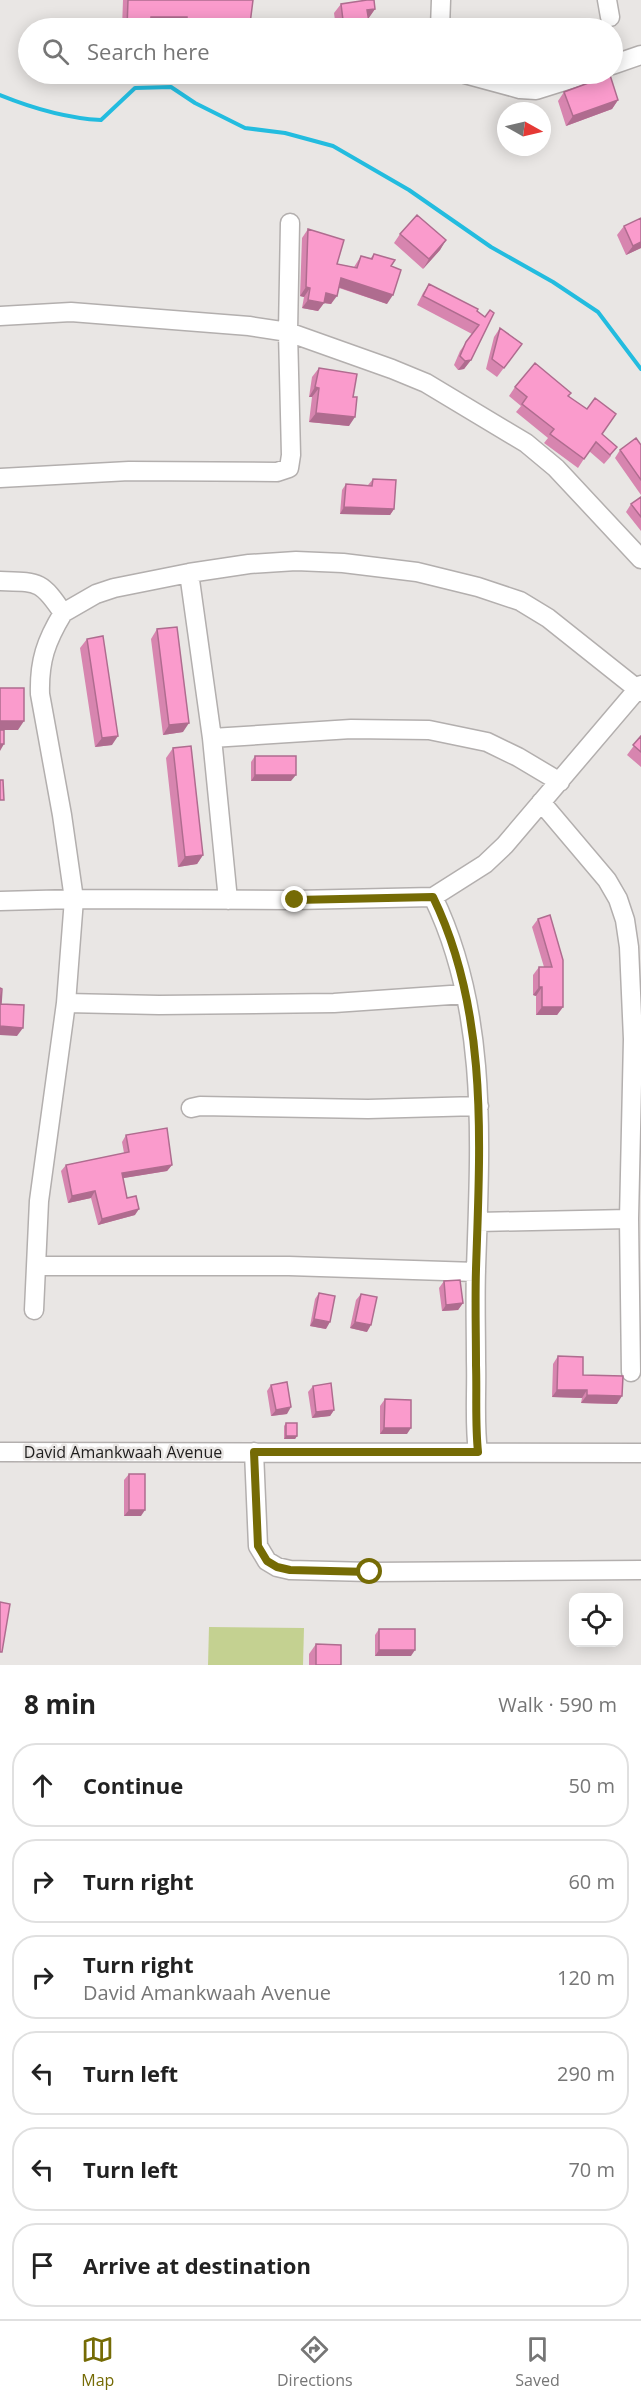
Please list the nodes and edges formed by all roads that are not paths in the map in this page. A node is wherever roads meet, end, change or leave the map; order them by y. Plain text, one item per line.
1 (441, 0) edge
2 (440, 18) edge
3 (641, 55) edge
4 (623, 61) edge
5 (502, 84) edge
6 (555, 84) edge
7 (290, 223) dead end
8 (0, 316) edge
9 (288, 333) junction
10 (0, 478) edge
11 (641, 559) edge
12 (189, 573) junction
13 (0, 581) edge
14 (63, 613) junction
15 (640, 689) edge
16 (212, 738) junction
17 (560, 782) junction
18 (541, 802) junction
19 (433, 897) junction
20 (74, 899) junction
21 (228, 900) junction
22 (0, 901) edge
23 (465, 994) junction
24 (66, 1003) junction
25 (479, 1106) junction
26 (191, 1108) dead end
27 (629, 1219) junction
28 (478, 1222) junction
29 (36, 1266) junction
30 (476, 1272) junction
31 (34, 1310) dead end
32 (631, 1372) dead end
33 (0, 1452) edge
34 (254, 1452) junction
35 (478, 1452) junction
36 (641, 1453) edge
37 (641, 1570) edge

1 - 2 street
3 - 4 street
5 - 6 street
7 - 9 street
8 - 9 street
9 - 10 street
9 - 11 street
12 - 14 street
12 - 15 street
12 - 16 street
13 - 14 street
14 - 20 street
15 - 17 street
16 - 17 street
16 - 21 street
17 - 18 street
18 - 19 street
18 - 27 street
19 - 21 street
19 - 23 street
20 - 21 street
20 - 22 street
20 - 24 street
23 - 24 street
23 - 25 street
24 - 29 street
25 - 26 street
25 - 28 street
27 - 28 street
27 - 32 street
28 - 30 street
29 - 30 street
29 - 31 street
30 - 35 street
33 - 34 street, David Amankwaah Avenue
34 - 35 street, David Amankwaah Avenue
34 - 37 street
35 - 36 street, David Amankwaah Avenue

